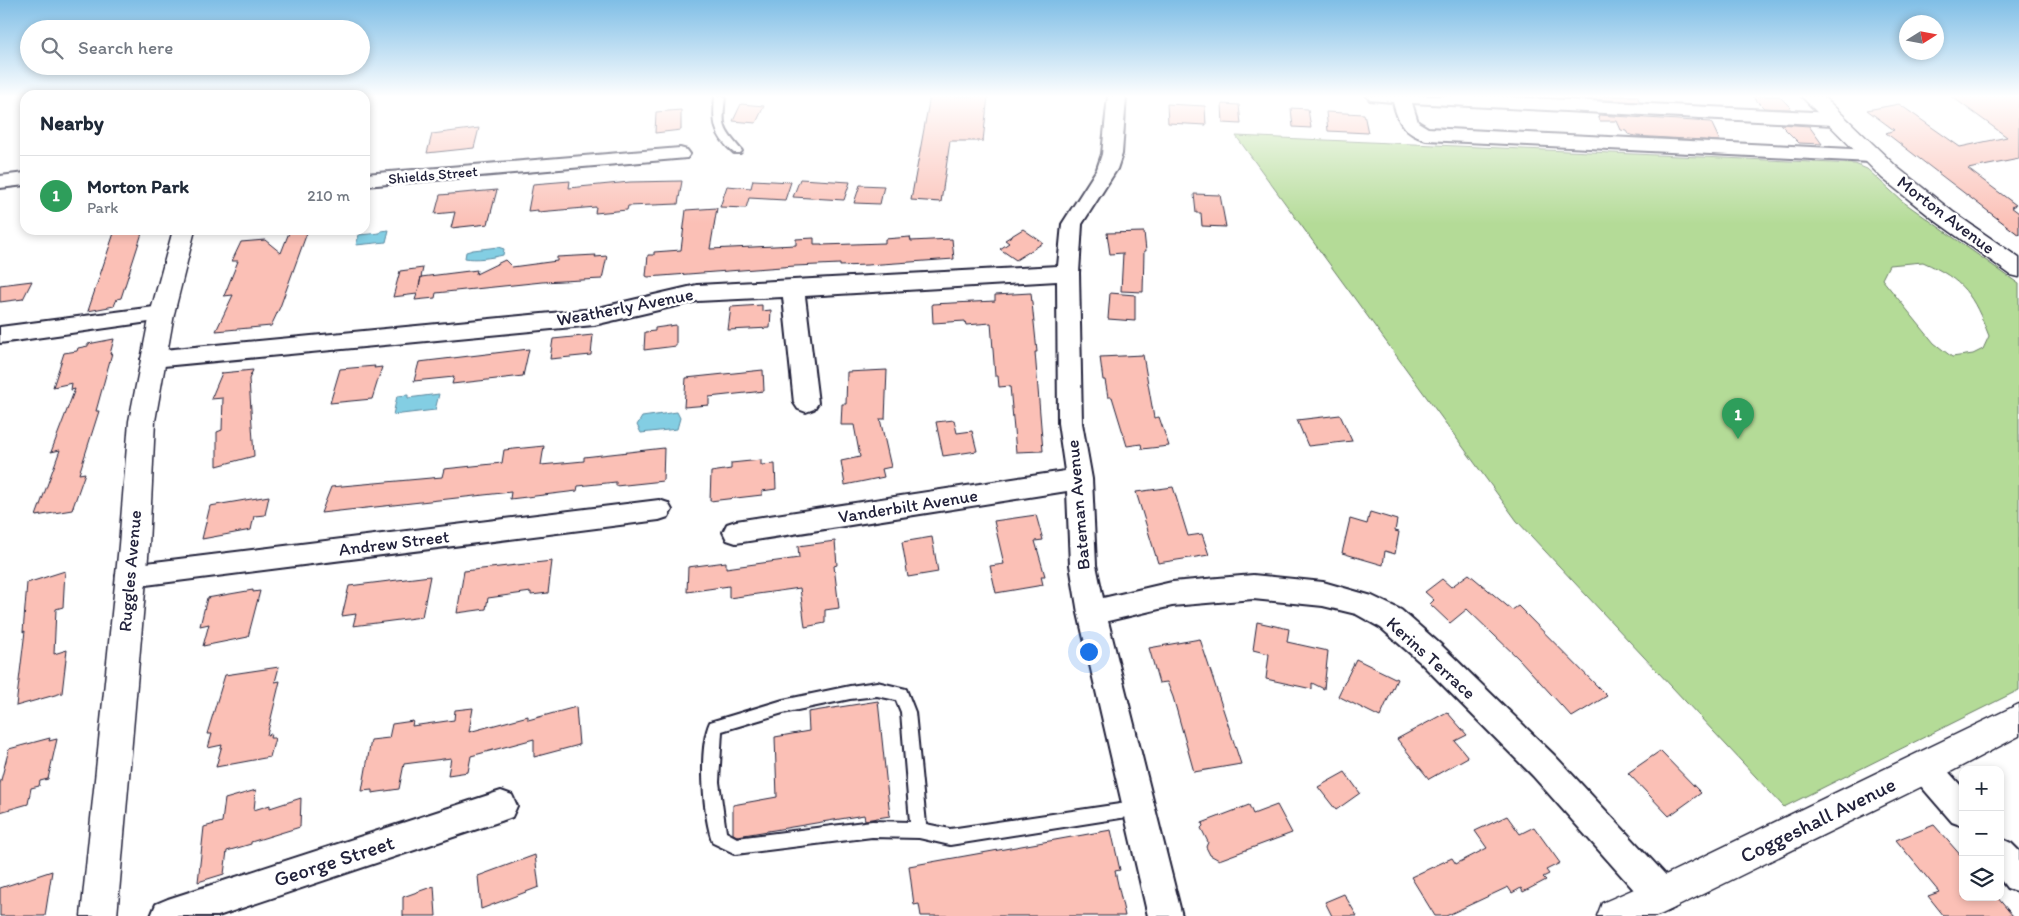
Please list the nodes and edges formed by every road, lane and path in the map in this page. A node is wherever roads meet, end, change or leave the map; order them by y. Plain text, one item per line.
1 (724, 139) edge
2 (1113, 139) edge
3 (1522, 139) edge
4 (1854, 139) edge
5 (737, 151) dead end
6 (680, 154) dead end
7 (1871, 156) junction
8 (20, 180) edge
9 (370, 180) edge
10 (0, 182) edge
11 (183, 235) edge
12 (2019, 270) edge
13 (1068, 272) junction
14 (793, 290) junction
15 (162, 314) junction
16 (0, 335) edge
17 (153, 359) junction
18 (806, 403) dead end
19 (1079, 479) junction
20 (659, 510) dead end
21 (736, 532) dead end
22 (130, 576) junction
23 (1092, 613) junction
24 (2019, 719) edge
25 (1925, 768) junction
26 (501, 806) dead end
27 (1959, 806) edge
28 (1140, 809) junction
29 (919, 830) junction
30 (2002, 856) edge
31 (2019, 876) edge
32 (1656, 904) edge
33 (99, 916) edge
34 (168, 916) edge
35 (1165, 916) edge
36 (1615, 916) edge

1 - 5 lane
2 - 13 street, Bateman Avenue
3 - 7 street
4 - 7 street, Morton Avenue
6 - 9 street, Shields Street
7 - 12 street, Morton Avenue
8 - 10 street
11 - 15 street, Ruggles Avenue
13 - 14 street, Weatherly Avenue
13 - 19 street, Bateman Avenue
14 - 17 street, Weatherly Avenue
14 - 18 street
15 - 16 street
15 - 17 street, Ruggles Avenue
17 - 22 street, Ruggles Avenue
19 - 21 street, Vanderbilt Avenue
19 - 23 street, Bateman Avenue
20 - 22 street, Andrew Street
22 - 33 street, Ruggles Avenue
23 - 28 street, Bateman Avenue
23 - 32 street, Kerins Terrace
24 - 25 street, Coggeshall Avenue
25 - 27 street
25 - 32 street, Coggeshall Avenue
26 - 34 street, George Street
28 - 29 lane
28 - 35 street, Bateman Avenue
29 - 29 lane
30 - 31 street
32 - 36 street, Coggeshall Avenue

